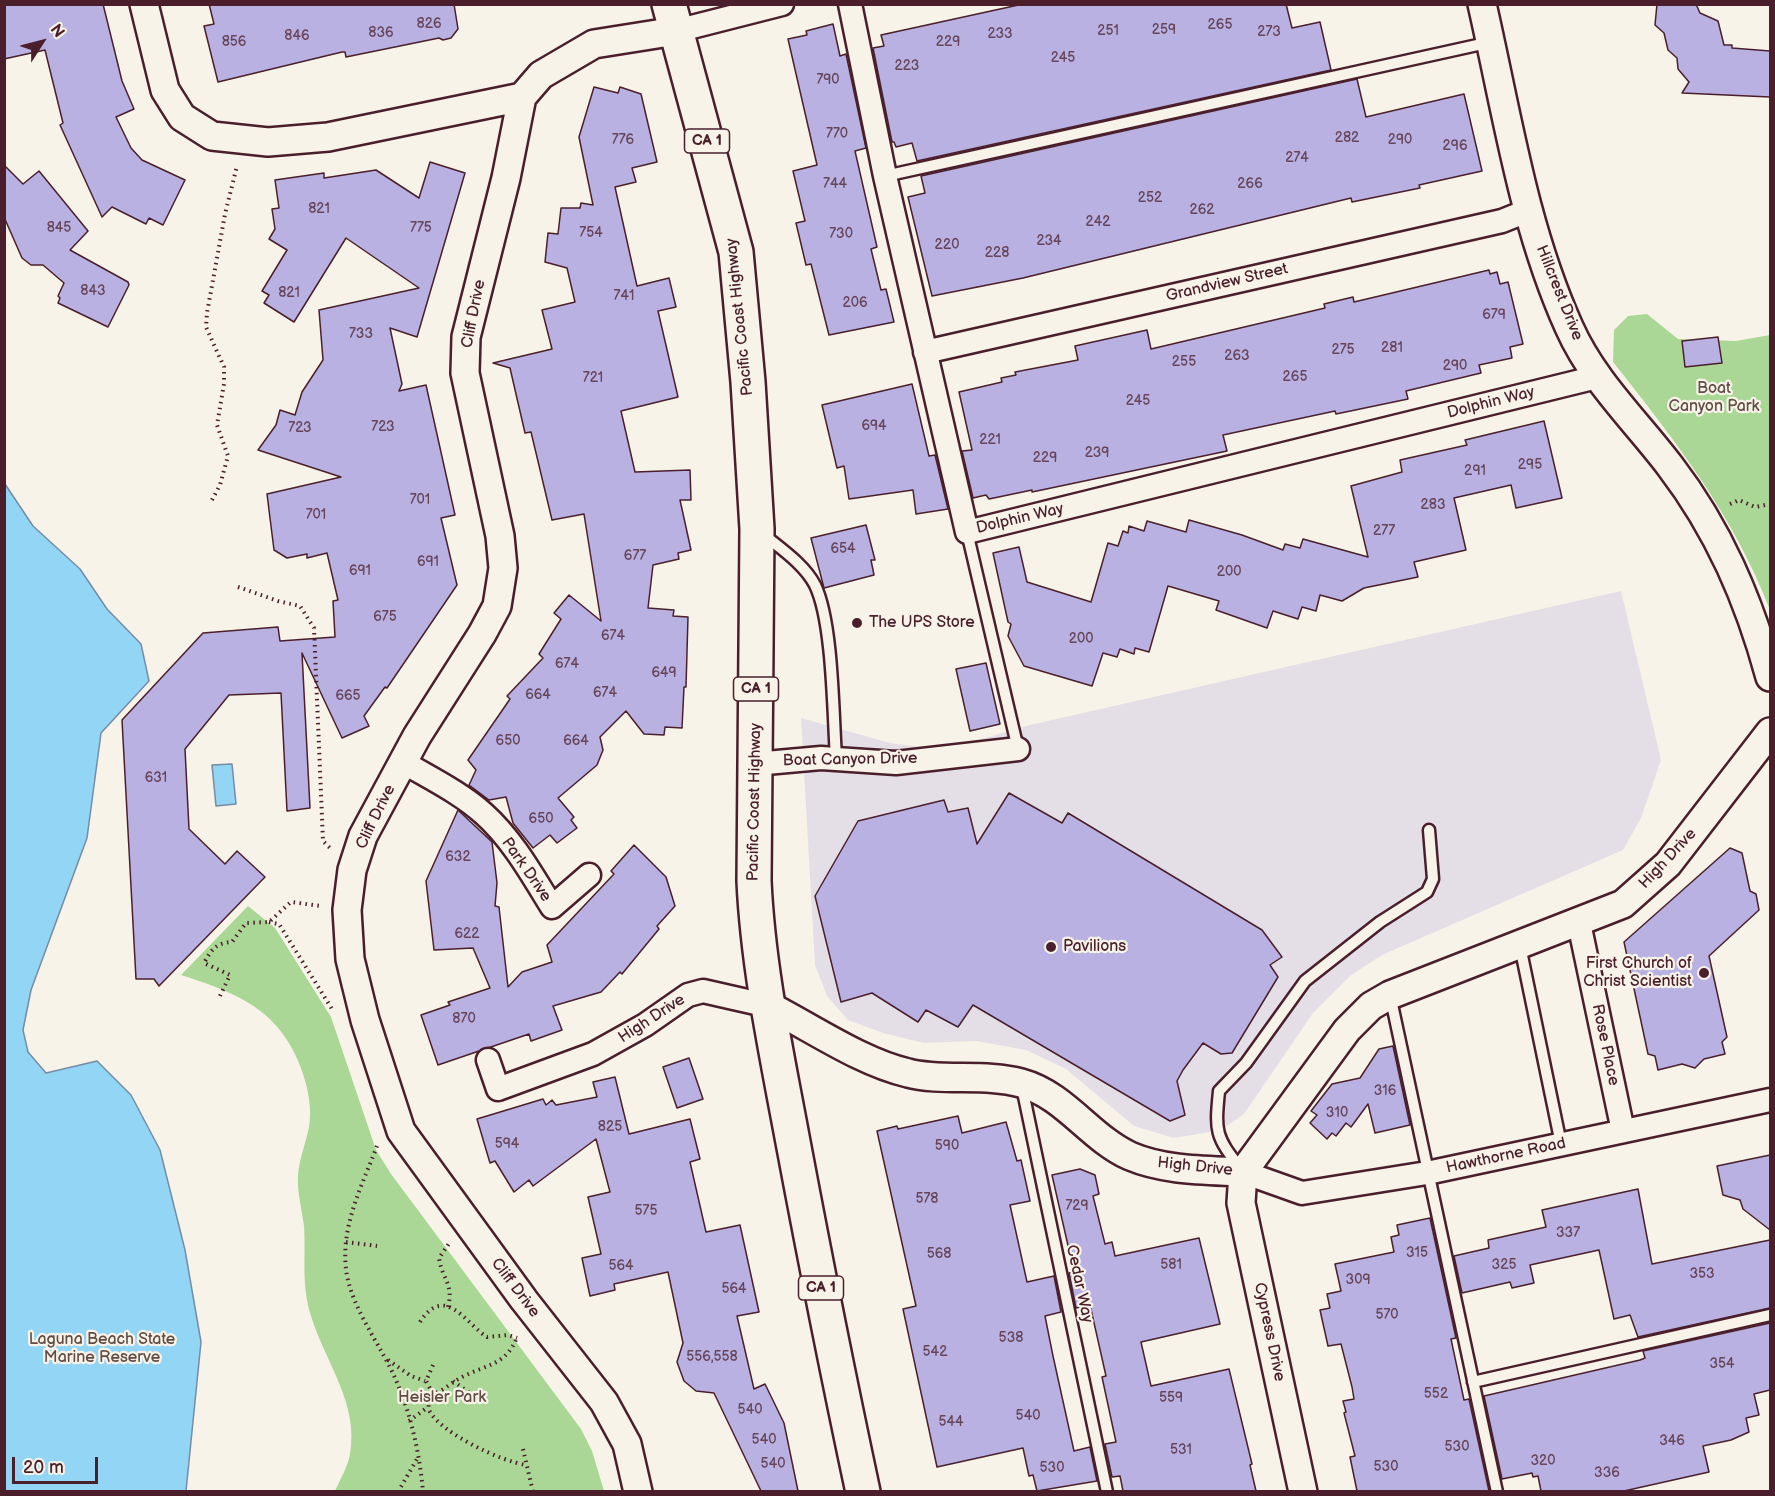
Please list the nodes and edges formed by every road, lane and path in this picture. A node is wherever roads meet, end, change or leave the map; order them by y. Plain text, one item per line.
1 (144, 4) edge
2 (782, 4) edge
3 (850, 4) edge
4 (1482, 4) edge
5 (673, 18) edge
6 (1491, 42) junction
7 (522, 97) junction
8 (244, 140) junction
9 (885, 176) junction
10 (1527, 211) junction
11 (925, 352) junction
12 (1597, 377) junction
13 (212, 500) dead end
14 (1770, 504) edge
15 (1710, 523) junction
16 (757, 530) junction
17 (967, 532) junction
18 (238, 587) dead end
19 (1770, 677) edge
20 (1770, 732) edge
21 (1018, 748) joint
22 (836, 758) junction
23 (403, 762) junction
24 (755, 764) junction
25 (1429, 830) dead end
26 (352, 870) junction
27 (589, 875) dead end
28 (347, 910) junction
29 (269, 922) junction
30 (1579, 923) junction
31 (1520, 946) junction
32 (1390, 995) junction
33 (220, 996) dead end
34 (769, 1006) junction
35 (334, 1014) dead end
36 (488, 1060) dead end
37 (1022, 1083) junction
38 (1770, 1100) edge
39 (392, 1107) junction
40 (1623, 1131) junction
41 (1561, 1144) junction
42 (1242, 1172) junction
43 (1428, 1173) junction
44 (467, 1223) junction
45 (346, 1242) junction
46 (377, 1246) dead end
47 (448, 1307) junction
48 (1770, 1315) edge
49 (420, 1322) dead end
50 (517, 1338) dead end
51 (514, 1349) dead end
52 (386, 1358) junction
53 (433, 1365) dead end
54 (426, 1381) junction
55 (453, 1382) junction
56 (1473, 1382) junction
57 (433, 1394) junction
58 (478, 1399) dead end
59 (428, 1407) junction
60 (409, 1421) junction
61 (523, 1449) dead end
62 (417, 1458) junction
63 (527, 1465) junction
64 (398, 1491) edge
65 (423, 1491) edge
66 (533, 1491) edge
67 (638, 1491) edge
68 (863, 1491) edge
69 (1107, 1491) edge
70 (1303, 1491) edge
71 (1497, 1491) edge

1 - 8 street
2 - 5 street
3 - 9 street, Dolphin Way
4 - 6 street, Hillcrest Drive
5 - 7 street
5 - 16 highway, Pacific Coast Highway / CA 1
6 - 9 lane
6 - 10 street, Hillcrest Drive
7 - 8 street
7 - 23 street, Cliff Drive
8 - 13 path
9 - 11 street, Dolphin Way
10 - 11 street, Grandview Street
10 - 12 street, Hillcrest Drive
11 - 17 street, Dolphin Way
12 - 15 street, Hillcrest Drive
12 - 17 street, Dolphin Way
14 - 15 path
15 - 19 street, Hillcrest Drive
16 - 22 lane
16 - 24 highway, Pacific Coast Highway / CA 1
17 - 21 lane
18 - 26 path
20 - 30 street, High Drive
21 - 22 street, Boat Canyon Drive
22 - 24 street, Boat Canyon Drive
23 - 26 street, Cliff Drive
23 - 27 street, Park Drive
24 - 34 highway, Pacific Coast Highway / CA 1
25 - 42 lane
26 - 28 street, Cliff Drive
28 - 29 path
28 - 39 street, Cliff Drive
29 - 33 path
29 - 35 path
30 - 31 street, High Drive
30 - 40 street, Rose Place
31 - 32 street, High Drive
31 - 41 lane
32 - 42 street, High Drive
32 - 43 lane
34 - 36 street, High Drive
34 - 37 street, High Drive
34 - 68 highway, Pacific Coast Highway / CA 1
37 - 42 street, High Drive
37 - 69 lane, Cedar Way
38 - 40 street, Hawthorne Road
39 - 44 street, Cliff Drive
39 - 45 path
40 - 41 street, Hawthorne Road
41 - 43 street, Hawthorne Road
42 - 43 street, Hawthorne Road
42 - 70 street, Cypress Drive
43 - 56 lane
44 - 47 path
44 - 67 street, Cliff Drive
45 - 46 path
45 - 52 path
47 - 49 path
47 - 50 path
48 - 56 lane
51 - 55 path
52 - 54 path
52 - 60 path
53 - 54 path
54 - 57 path
55 - 57 path
55 - 58 path
56 - 71 lane
57 - 59 path
59 - 60 path
59 - 63 path
60 - 62 path
61 - 63 path
62 - 64 path
62 - 65 path
63 - 66 path

